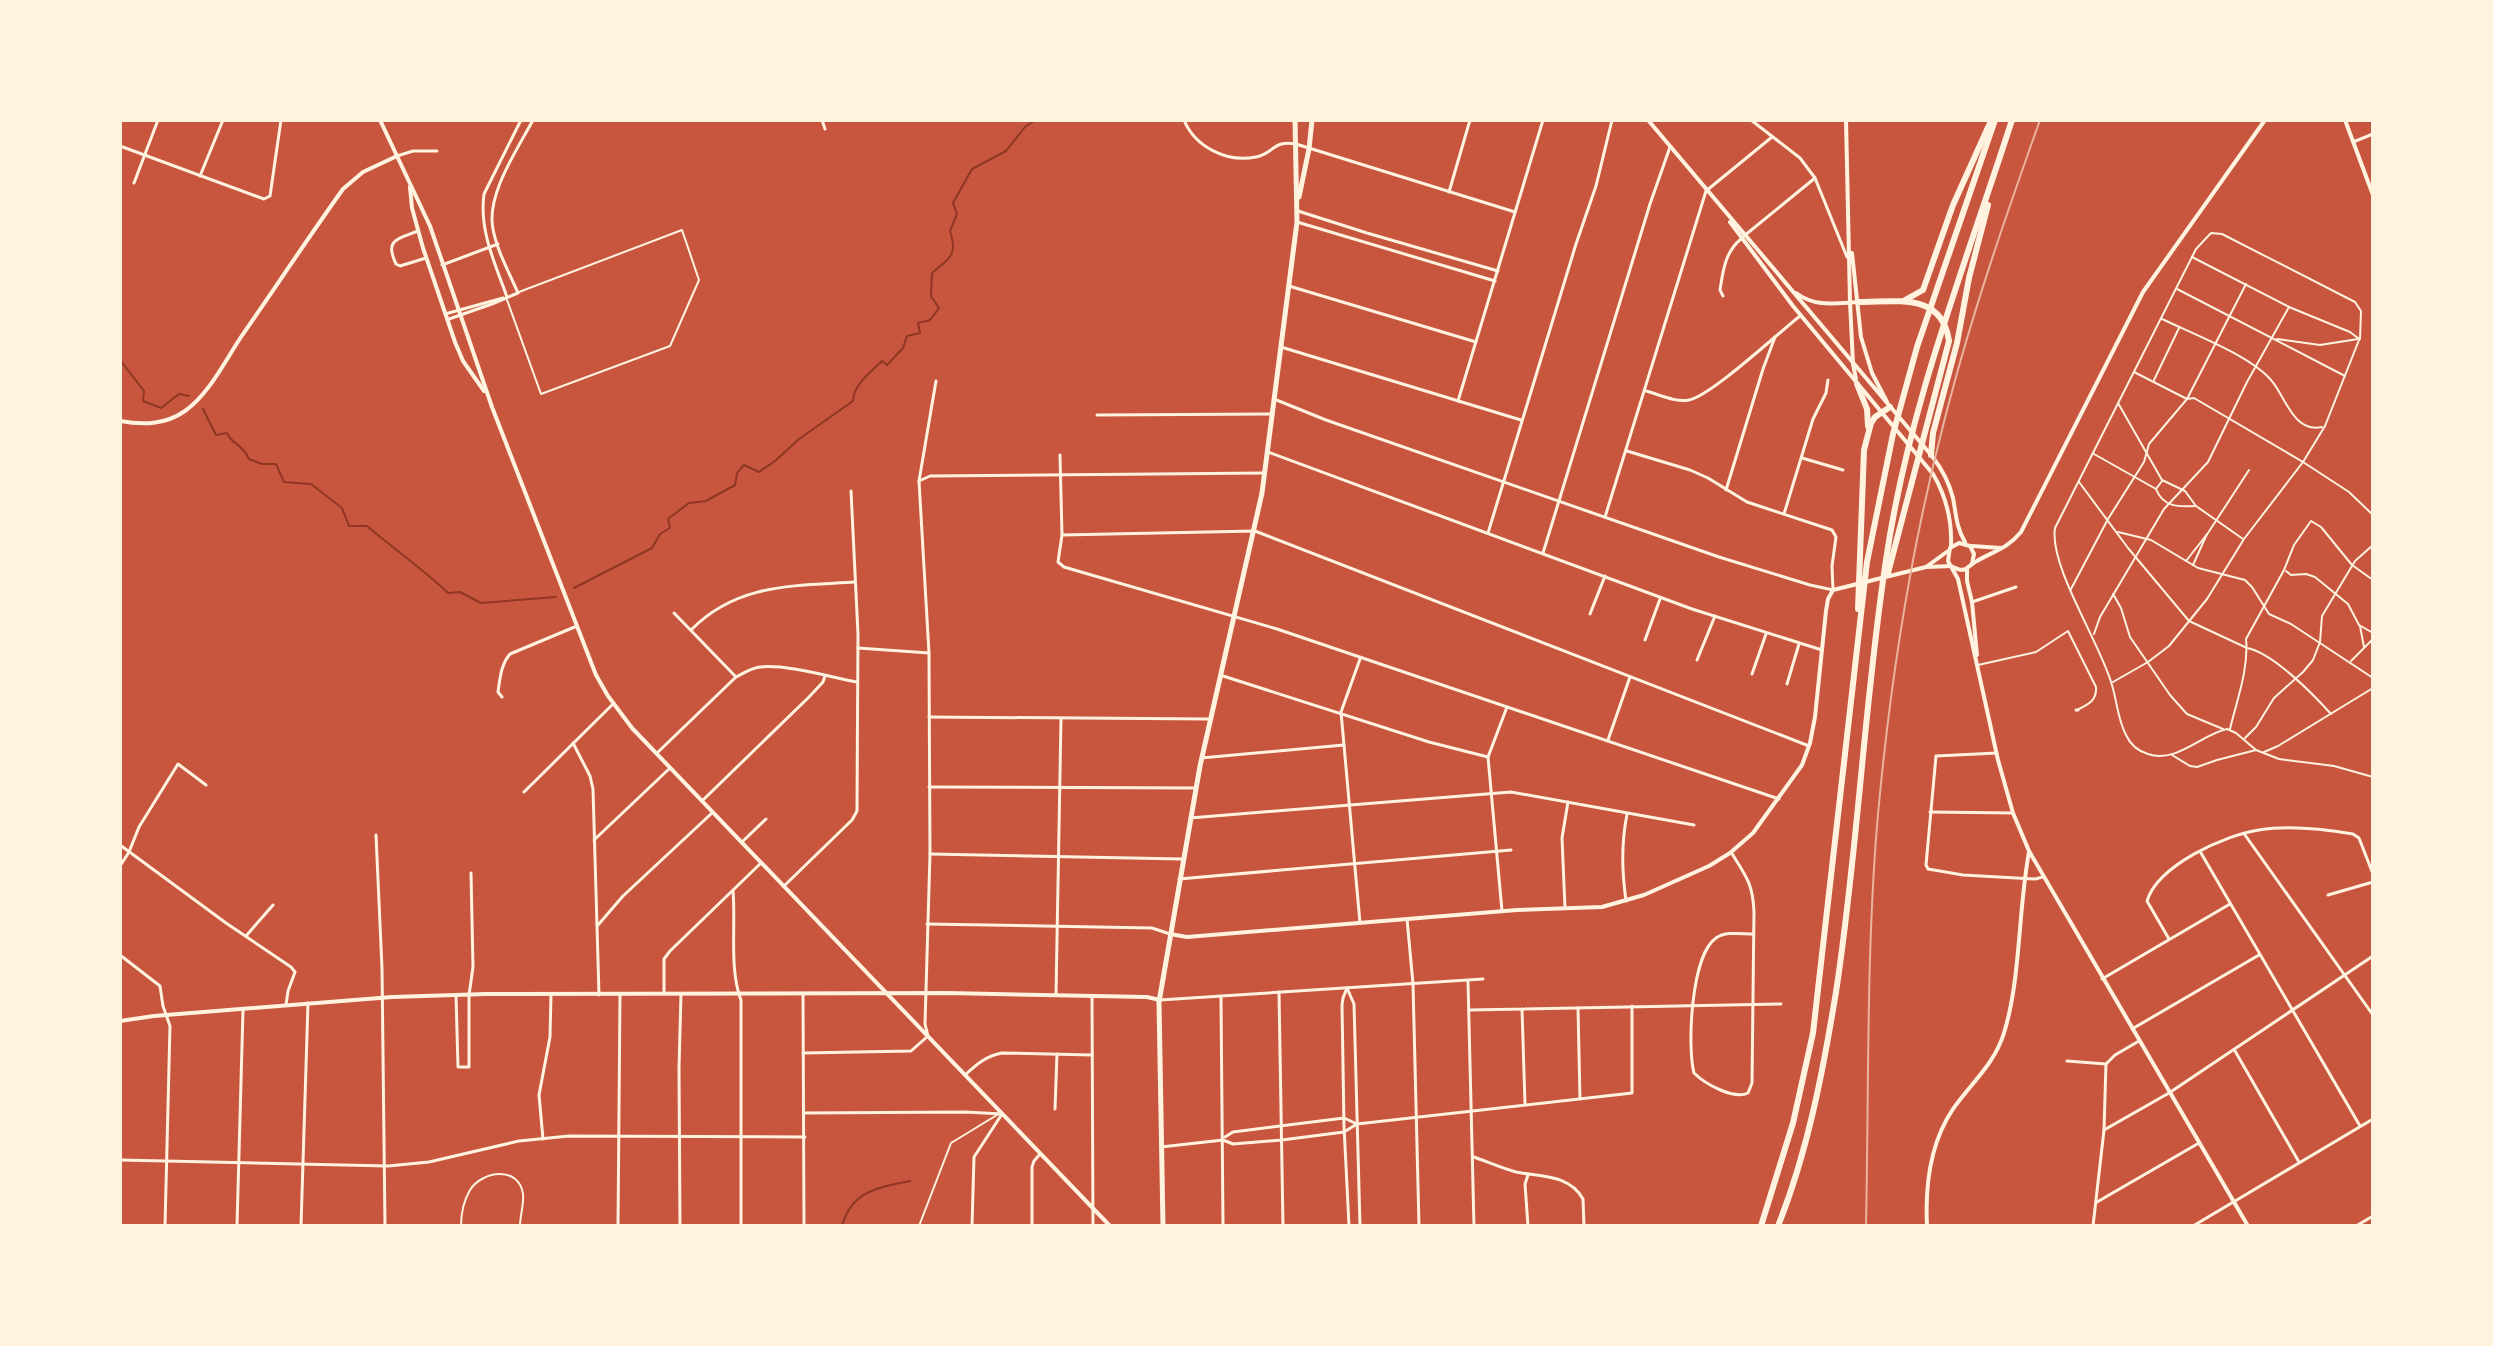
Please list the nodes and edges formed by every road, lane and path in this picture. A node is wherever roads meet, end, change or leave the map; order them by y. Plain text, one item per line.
1 (158, 120) edge
2 (223, 120) edge
3 (281, 120) edge
4 (380, 120) edge
5 (521, 120) edge
6 (533, 120) edge
7 (822, 120) edge
8 (1184, 120) edge
9 (1295, 120) edge
10 (1312, 120) edge
11 (1470, 120) edge
12 (1543, 120) edge
13 (1612, 120) edge
14 (1648, 120) edge
15 (1751, 120) edge
16 (1846, 120) edge
17 (1993, 120) edge
18 (2012, 120) edge
19 (2265, 120) edge
20 (2345, 120) edge
21 (825, 129) dead end
22 (2373, 134) edge
23 (1772, 137) junction
24 (2353, 142) junction
25 (1296, 144) junction
26 (120, 146) edge
27 (1670, 147) junction
28 (1309, 149) junction
29 (437, 151) dead end
30 (145, 155) junction
31 (397, 156) junction
32 (200, 176) junction
33 (1994, 177) junction
34 (1815, 178) junction
35 (134, 183) dead end
36 (410, 185) junction
37 (1706, 191) junction
38 (1449, 192) junction
39 (2373, 195) edge
40 (1297, 210) junction
41 (1515, 212) junction
42 (1297, 222) junction
43 (418, 231) junction
44 (1743, 237) junction
45 (1850, 239) junction
46 (498, 244) junction
47 (489, 247) junction
48 (2192, 257) junction
49 (426, 258) junction
50 (1850, 264) junction
51 (442, 265) junction
52 (1498, 271) junction
53 (1495, 281) junction
54 (2246, 284) junction
55 (1289, 286) junction
56 (1786, 286) junction
57 (2176, 288) junction
58 (518, 293) junction
59 (1723, 296) dead end
60 (507, 297) junction
61 (1901, 301) junction
62 (1850, 302) junction
63 (1859, 302) junction
64 (2289, 307) junction
65 (459, 312) junction
66 (1801, 315) junction
67 (2231, 315) junction
68 (446, 317) junction
69 (2161, 318) junction
70 (2180, 327) junction
71 (1776, 335) junction
72 (2273, 338) junction
73 (2360, 339) junction
74 (1476, 342) junction
75 (2215, 345) junction
76 (1281, 347) junction
77 (1853, 364) junction
78 (2256, 366) junction
79 (2134, 372) junction
80 (2346, 377) junction
81 (1828, 380) dead end
82 (936, 381) dead end
83 (2152, 382) junction
84 (1857, 384) junction
85 (1646, 391) junction
86 (488, 396) junction
87 (1274, 399) junction
88 (2187, 399) junction
89 (1458, 401) junction
90 (2118, 402) junction
91 (1890, 407) junction
92 (1881, 412) junction
93 (1273, 414) junction
94 (1097, 415) dead end
95 (2228, 418) junction
96 (1521, 420) junction
97 (120, 421) edge
98 (2325, 426) junction
99 (1868, 429) junction
100 (1268, 451) junction
101 (1627, 451) junction
102 (2145, 453) junction
103 (2093, 454) junction
104 (1060, 455) dead end
105 (1932, 455) junction
106 (1802, 458) junction
107 (2303, 462) junction
108 (1843, 470) dead end
109 (2249, 470) dead end
110 (1265, 473) junction
111 (1061, 475) junction
112 (2134, 478) junction
113 (2162, 480) junction
114 (919, 481) junction
115 (1504, 481) junction
116 (2078, 481) junction
117 (2156, 489) junction
118 (2181, 489) junction
119 (1726, 490) junction
120 (851, 491) dead end
121 (1559, 501) junction
122 (2168, 504) junction
123 (2196, 506) junction
124 (1784, 514) junction
125 (2373, 515) edge
126 (1605, 517) junction
127 (2108, 519) junction
128 (2216, 520) junction
129 (1255, 531) junction
130 (2117, 532) junction
131 (1488, 533) junction
132 (2208, 533) junction
133 (1062, 535) junction
134 (2146, 539) junction
135 (2244, 539) junction
136 (1968, 545) junction
137 (2373, 545) edge
138 (2001, 548) junction
139 (1950, 549) junction
140 (1543, 553) junction
141 (2135, 555) junction
142 (2185, 562) junction
143 (2352, 565) junction
144 (1970, 566) junction
145 (2193, 566) junction
146 (1926, 567) junction
147 (1952, 567) junction
148 (2284, 570) junction
149 (2222, 575) junction
150 (1605, 576) junction
151 (2373, 580) edge
152 (855, 582) junction
153 (2016, 587) dead end
154 (1833, 590) junction
155 (2070, 591) junction
156 (2336, 592) junction
157 (2113, 594) junction
158 (1661, 597) junction
159 (1972, 602) junction
160 (2263, 605) junction
161 (1880, 606) junction
162 (674, 613) dead end
163 (1590, 614) dead end
164 (1715, 616) junction
165 (1234, 618) junction
166 (2189, 621) junction
167 (2359, 625) junction
168 (577, 626) junction
169 (691, 630) junction
170 (1859, 632) junction
171 (2373, 633) edge
172 (1766, 634) junction
173 (2094, 635) junction
174 (2373, 639) edge
175 (1645, 640) dead end
176 (2320, 642) junction
177 (1799, 644) junction
178 (858, 648) junction
179 (2247, 648) junction
180 (2364, 648) junction
181 (1822, 650) junction
182 (929, 653) junction
183 (1361, 657) junction
184 (1697, 660) dead end
185 (2148, 662) junction
186 (2349, 663) junction
187 (1978, 665) junction
188 (1752, 674) dead end
189 (1220, 675) junction
190 (826, 676) junction
191 (736, 677) junction
192 (1630, 677) junction
193 (2373, 678) edge
194 (2295, 679) junction
195 (857, 682) junction
196 (2112, 682) junction
197 (1787, 684) dead end
198 (2373, 688) edge
199 (502, 697) dead end
200 (613, 704) junction
201 (1507, 706) junction
202 (2077, 710) dead end
203 (1341, 713) junction
204 (2331, 714) junction
205 (929, 717) junction
206 (1061, 718) junction
207 (1209, 719) junction
208 (2224, 729) junction
209 (2230, 730) junction
210 (2243, 739) junction
211 (1608, 740) junction
212 (573, 743) junction
213 (1344, 745) junction
214 (1809, 746) junction
215 (2256, 750) junction
216 (657, 753) junction
217 (1997, 753) junction
218 (2261, 753) junction
219 (2172, 755) junction
220 (1488, 757) junction
221 (1201, 758) junction
222 (670, 768) junction
223 (2373, 777) edge
224 (206, 785) dead end
225 (929, 787) junction
226 (1060, 787) junction
227 (1196, 788) junction
228 (524, 792) dead end
229 (1493, 792) junction
230 (1779, 799) junction
231 (702, 801) junction
232 (1568, 802) junction
233 (1350, 804) junction
234 (713, 812) junction
235 (1628, 812) junction
236 (1930, 812) junction
237 (2013, 813) junction
238 (1190, 818) junction
239 (766, 819) dead end
240 (1694, 825) dead end
241 (2244, 834) junction
242 (376, 835) dead end
243 (594, 840) junction
244 (742, 842) junction
245 (120, 845) edge
246 (1511, 850) dead end
247 (2029, 851) junction
248 (129, 852) junction
249 (1731, 852) junction
250 (2200, 852) junction
251 (1497, 853) junction
252 (930, 854) junction
253 (1059, 857) junction
254 (1183, 859) junction
255 (761, 863) junction
256 (1355, 864) junction
257 (120, 866) edge
258 (471, 873) dead end
259 (2373, 874) edge
260 (2043, 877) junction
261 (2025, 878) junction
262 (1179, 879) junction
263 (2373, 882) edge
264 (784, 886) junction
265 (733, 891) junction
266 (2328, 895) dead end
267 (1626, 901) junction
268 (2230, 904) junction
269 (273, 905) dead end
270 (1565, 908) junction
271 (1502, 911) junction
272 (1407, 919) junction
273 (1360, 923) junction
274 (927, 924) junction
275 (598, 925) junction
276 (1058, 927) junction
277 (1170, 934) junction
278 (1753, 934) junction
279 (246, 936) junction
280 (2169, 939) junction
281 (120, 955) edge
282 (2259, 955) junction
283 (2373, 956) edge
284 (2345, 974) junction
285 (1483, 979) dead end
286 (2102, 979) junction
287 (1468, 981) junction
288 (1413, 984) junction
289 (1347, 988) junction
290 (1279, 992) junction
291 (888, 993) junction
292 (926, 993) junction
293 (664, 994) junction
294 (681, 994) junction
295 (803, 994) junction
296 (456, 995) junction
297 (469, 995) junction
298 (551, 995) junction
299 (599, 995) junction
300 (620, 995) junction
301 (739, 995) junction
302 (1056, 995) junction
303 (1092, 996) junction
304 (1221, 997) junction
305 (382, 998) junction
306 (1160, 1000) junction
307 (308, 1003) junction
308 (1752, 1004) junction
309 (1781, 1004) dead end
310 (286, 1005) junction
311 (1632, 1006) junction
312 (1693, 1006) junction
313 (1578, 1008) junction
314 (243, 1009) junction
315 (1522, 1009) junction
316 (2292, 1009) junction
317 (1469, 1010) junction
318 (167, 1015) junction
319 (2373, 1015) edge
320 (120, 1021) edge
321 (2132, 1029) junction
322 (928, 1036) junction
323 (2139, 1041) junction
324 (2234, 1050) junction
325 (803, 1053) junction
326 (1057, 1054) junction
327 (1092, 1055) junction
328 (2067, 1061) dead end
329 (2106, 1064) junction
330 (965, 1075) junction
331 (2169, 1093) junction
332 (1580, 1099) junction
333 (1525, 1104) junction
334 (1055, 1109) dead end
335 (1471, 1111) junction
336 (804, 1113) junction
337 (1002, 1114) junction
338 (1344, 1118) junction
339 (1417, 1118) junction
340 (2373, 1119) edge
341 (1357, 1124) junction
342 (1282, 1126) junction
343 (2360, 1126) junction
344 (2104, 1130) junction
345 (1344, 1132) junction
346 (619, 1136) junction
347 (680, 1137) junction
348 (743, 1137) junction
349 (805, 1137) junction
350 (543, 1139) junction
351 (1223, 1140) junction
352 (1282, 1140) junction
353 (2199, 1143) junction
354 (1161, 1147) junction
355 (1040, 1154) junction
356 (1472, 1157) junction
357 (120, 1160) edge
358 (168, 1160) junction
359 (2299, 1162) junction
360 (239, 1163) junction
361 (303, 1165) junction
362 (385, 1166) junction
363 (1528, 1175) junction
364 (1346, 1186) junction
365 (1359, 1187) junction
366 (1359, 1199) junction
367 (1348, 1200) junction
368 (2097, 1202) junction
369 (2234, 1202) junction
370 (1094, 1210) junction
371 (2373, 1216) edge
372 (165, 1226) edge
373 (237, 1226) edge
374 (301, 1226) edge
375 (385, 1226) edge
376 (461, 1226) edge
377 (520, 1226) edge
378 (618, 1226) edge
379 (680, 1226) edge
380 (741, 1226) edge
381 (804, 1226) edge
382 (919, 1226) edge
383 (972, 1226) edge
384 (1032, 1226) edge
385 (1093, 1226) edge
386 (1110, 1226) edge
387 (1163, 1226) edge
388 (1223, 1226) edge
389 (1283, 1226) edge
390 (1349, 1226) edge
391 (1360, 1226) edge
392 (1419, 1226) edge
393 (1474, 1226) edge
394 (1528, 1226) edge
395 (1584, 1226) edge
396 (1761, 1226) edge
397 (1778, 1226) edge
398 (1927, 1226) edge
399 (2093, 1226) edge
400 (2193, 1226) edge
401 (2248, 1226) edge
402 (2356, 1226) edge

1 - 30 street
2 - 32 street
3 - 32 street
4 - 31 main road
5 - 47 street
6 - 46 street
7 - 21 street
8 - 25 street
9 - 25 main road
10 - 28 main road
11 - 38 street
12 - 41 street
13 - 96 street
14 - 27 main road
15 - 23 street
16 - 45 main road
17 - 61 highway
17 - 170 highway
18 - 33 highway
19 - 138 main road
20 - 24 main road
22 - 24 street
23 - 34 street
23 - 37 street
24 - 39 main road
25 - 28 street
25 - 40 main road
26 - 30 street
27 - 37 main road
27 - 121 street
28 - 38 street
28 - 40 main road
29 - 31 street
30 - 32 street
30 - 35 street
31 - 36 main road
31 - 97 main road
33 - 105 highway
33 - 161 highway
34 - 44 street
34 - 50 street
36 - 43 main road
36 - 51 main road
37 - 44 main road
37 - 85 street
38 - 41 street
40 - 42 main road
40 - 52 street
41 - 52 street
42 - 53 street
42 - 55 main road
43 - 49 main road
43 - 49 street
44 - 56 main road
44 - 59 street
44 - 66 main road
45 - 50 main road
45 - 63 main road
46 - 47 street
46 - 58 street
47 - 51 street
47 - 60 street
48 - 54 lane
48 - 57 lane
48 - 73 lane
49 - 68 main road
50 - 62 main road
51 - 65 main road
52 - 53 street
53 - 74 street
54 - 64 lane
54 - 67 lane
55 - 74 street
55 - 76 main road
56 - 62 main road
56 - 77 main road
57 - 67 lane
57 - 69 lane
58 - 60 street
58 - 60 lane
60 - 65 street
61 - 63 highway
61 - 161 highway
62 - 63 main road
62 - 77 main road
63 - 91 main road
64 - 72 lane
64 - 73 lane
65 - 68 street
65 - 86 main road
66 - 71 street
66 - 84 main road
67 - 72 lane
67 - 75 lane
68 - 86 main road
69 - 70 lane
69 - 79 lane
70 - 75 lane
70 - 83 lane
71 - 85 street
71 - 119 street
72 - 73 lane
72 - 78 lane
72 - 80 lane
73 - 80 lane
74 - 89 street
75 - 78 lane
75 - 88 lane
76 - 87 main road
76 - 89 street
77 - 84 main road
77 - 91 main road
78 - 95 lane
78 - 98 lane
79 - 83 lane
79 - 90 lane
80 - 98 lane
81 - 106 street
82 - 114 street
83 - 88 lane
84 - 92 main road
84 - 99 highway
85 - 101 street
86 - 168 main road
87 - 93 main road
87 - 115 street
88 - 95 lane
88 - 102 lane
89 - 96 street
90 - 102 lane
90 - 103 lane
91 - 92 highway
91 - 105 main road
92 - 99 highway
92 - 139 main road
93 - 94 street
93 - 100 main road
95 - 107 lane
95 - 118 lane
96 - 115 street
98 - 107 lane
99 - 170 highway
100 - 110 main road
100 - 131 street
101 - 119 street
101 - 126 street
102 - 112 lane
102 - 113 lane
103 - 112 lane
103 - 116 lane
104 - 111 street
105 - 136 main road
106 - 108 street
106 - 124 street
107 - 125 lane
107 - 135 lane
109 - 128 lane
110 - 111 street
110 - 129 main road
111 - 114 street
111 - 133 street
112 - 117 lane
112 - 127 lane
113 - 117 lane
113 - 118 lane
114 - 182 street
115 - 121 street
115 - 131 street
116 - 127 lane
116 - 155 lane
117 - 122 lane
118 - 122 lane
118 - 123 lane
119 - 124 street
120 - 152 street
121 - 126 street
121 - 140 street
122 - 123 lane
122 - 134 lane
123 - 128 lane
124 - 154 street
126 - 154 street
127 - 130 lane
127 - 155 lane
128 - 132 lane
128 - 135 lane
129 - 133 street
129 - 165 main road
129 - 192 street
130 - 134 lane
130 - 141 lane
131 - 140 street
132 - 142 lane
132 - 145 lane
133 - 165 street
134 - 141 lane
134 - 142 lane
135 - 149 lane
136 - 138 main road
136 - 139 main road
136 - 144 main road
137 - 143 lane
138 - 144 main road
139 - 146 main road
139 - 147 main road
140 - 150 street
141 - 157 lane
141 - 166 lane
142 - 145 lane
143 - 148 lane
143 - 151 lane
143 - 156 lane
144 - 147 main road
144 - 159 main road
145 - 149 lane
146 - 147 main road
146 - 154 main road
147 - 187 main road
148 - 156 lane
148 - 160 lane
149 - 160 lane
149 - 166 lane
150 - 158 street
150 - 163 street
152 - 169 street
152 - 178 street
153 - 159 street
154 - 181 main road
155 - 173 lane
156 - 167 lane
156 - 176 lane
157 - 173 lane
157 - 185 lane
158 - 164 street
158 - 175 street
159 - 187 main road
160 - 176 lane
160 - 179 lane
161 - 397 highway
162 - 169 street
164 - 172 street
164 - 184 street
165 - 183 street
165 - 189 main road
166 - 179 lane
166 - 185 lane
167 - 171 lane
167 - 180 lane
168 - 199 street
168 - 200 main road
169 - 191 street
170 - 396 highway
172 - 177 street
172 - 188 street
173 - 196 lane
174 - 180 lane
176 - 186 lane
176 - 194 lane
177 - 181 street
177 - 197 street
178 - 182 street
178 - 195 street
179 - 194 lane
179 - 209 lane
180 - 186 lane
181 - 214 main road
182 - 205 street
183 - 201 street
183 - 203 street
185 - 196 lane
185 - 208 lane
186 - 193 lane
187 - 202 lane
187 - 217 main road
189 - 203 street
189 - 207 main road
190 - 191 street
190 - 195 street
190 - 231 street
191 - 216 street
192 - 211 street
192 - 214 street
194 - 204 lane
194 - 210 lane
195 - 264 street
196 - 219 lane
198 - 204 lane
200 - 212 street
200 - 216 main road
201 - 211 street
201 - 220 street
203 - 213 street
203 - 220 street
204 - 218 lane
205 - 206 street
205 - 225 street
206 - 207 street
206 - 226 street
207 - 221 main road
208 - 209 lane
208 - 219 lane
209 - 210 lane
210 - 215 lane
211 - 230 street
212 - 228 street
212 - 243 street
213 - 221 street
213 - 233 street
214 - 230 main road
215 - 218 lane
215 - 219 lane
216 - 222 main road
217 - 236 street
217 - 237 main road
218 - 223 lane
220 - 229 street
221 - 227 main road
222 - 231 main road
222 - 243 street
224 - 248 street
225 - 226 street
225 - 252 street
226 - 227 street
226 - 253 street
227 - 238 main road
229 - 232 street
229 - 233 street
229 - 251 street
230 - 249 main road
231 - 234 main road
232 - 235 street
232 - 270 street
233 - 238 street
233 - 256 street
234 - 244 main road
234 - 275 street
235 - 240 street
235 - 267 street
236 - 237 street
236 - 261 street
237 - 247 main road
238 - 254 main road
239 - 244 street
241 - 250 street
241 - 259 street
241 - 284 street
242 - 305 street
243 - 275 street
244 - 255 main road
245 - 248 street
246 - 251 street
247 - 260 main road
247 - 261 main road
248 - 257 street
248 - 279 street
249 - 267 main road
249 - 278 street
250 - 268 street
250 - 280 street
251 - 256 street
251 - 271 street
252 - 253 street
252 - 274 street
253 - 254 street
253 - 276 street
254 - 262 main road
255 - 264 main road
255 - 265 street
256 - 262 street
256 - 273 street
258 - 297 street
260 - 261 street
260 - 286 main road
261 - 398 main road
262 - 277 main road
263 - 266 street
264 - 291 main road
265 - 293 street
265 - 301 street
267 - 270 main road
268 - 280 street
268 - 282 street
269 - 279 street
270 - 271 main road
271 - 272 main road
272 - 273 main road
272 - 288 street
273 - 277 main road
274 - 276 street
274 - 292 street
275 - 299 street
276 - 277 street
276 - 302 street
277 - 306 main road
278 - 308 street
278 - 312 street
279 - 310 street
280 - 286 street
281 - 318 street
282 - 316 street
282 - 321 street
283 - 284 street
284 - 316 street
284 - 319 street
285 - 287 street
286 - 321 main road
287 - 288 street
287 - 317 street
288 - 289 street
288 - 339 street
289 - 290 street
289 - 338 street
289 - 341 street
290 - 304 street
290 - 342 street
291 - 292 main road
291 - 295 main road
291 - 322 main road
292 - 302 main road
292 - 322 street
293 - 294 main road
293 - 300 main road
294 - 301 main road
294 - 347 street
295 - 301 main road
295 - 325 street
296 - 297 main road
296 - 297 street
296 - 305 main road
297 - 298 main road
298 - 299 main road
298 - 350 street
299 - 300 main road
300 - 346 street
301 - 348 street
302 - 303 main road
303 - 306 main road
303 - 327 street
304 - 306 street
304 - 351 street
305 - 307 main road
305 - 362 street
306 - 354 main road
307 - 310 main road
307 - 361 street
308 - 309 street
308 - 312 street
308 - 312 street
310 - 314 main road
311 - 312 street
311 - 313 street
311 - 332 street
313 - 315 street
313 - 332 street
314 - 318 main road
314 - 360 street
315 - 317 street
315 - 333 street
316 - 324 street
316 - 343 street
317 - 335 street
318 - 320 main road
318 - 358 street
321 - 323 main road
322 - 325 street
322 - 330 main road
323 - 329 street
323 - 331 main road
324 - 331 street
324 - 359 street
325 - 336 street
326 - 327 street
326 - 330 street
326 - 334 street
327 - 370 street
328 - 329 street
329 - 344 street
330 - 337 main road
331 - 344 street
331 - 353 main road
332 - 333 street
333 - 335 street
335 - 339 street
335 - 356 street
336 - 337 street
336 - 349 street
337 - 355 main road
337 - 382 lane
337 - 383 street
338 - 341 street
338 - 342 street
338 - 345 street
339 - 341 street
339 - 392 street
340 - 343 street
341 - 345 street
341 - 365 street
342 - 351 street
342 - 352 street
343 - 359 street
344 - 368 street
345 - 352 street
345 - 364 street
346 - 347 street
346 - 350 street
346 - 378 street
347 - 348 street
347 - 379 street
348 - 349 street
348 - 380 street
349 - 381 street
350 - 362 street
351 - 352 street
351 - 354 street
351 - 388 street
352 - 389 street
353 - 368 street
353 - 369 main road
354 - 387 main road
355 - 370 main road
355 - 384 street
356 - 363 street
356 - 393 street
357 - 358 street
358 - 360 street
358 - 372 street
359 - 369 street
360 - 361 street
360 - 373 street
361 - 362 street
361 - 374 street
362 - 375 street
363 - 394 street
363 - 395 street
364 - 365 street
364 - 367 street
365 - 366 street
366 - 367 street
366 - 391 street
367 - 390 street
368 - 399 street
369 - 400 street
369 - 401 main road
370 - 385 street
370 - 386 main road
371 - 402 street
376 - 377 lane

